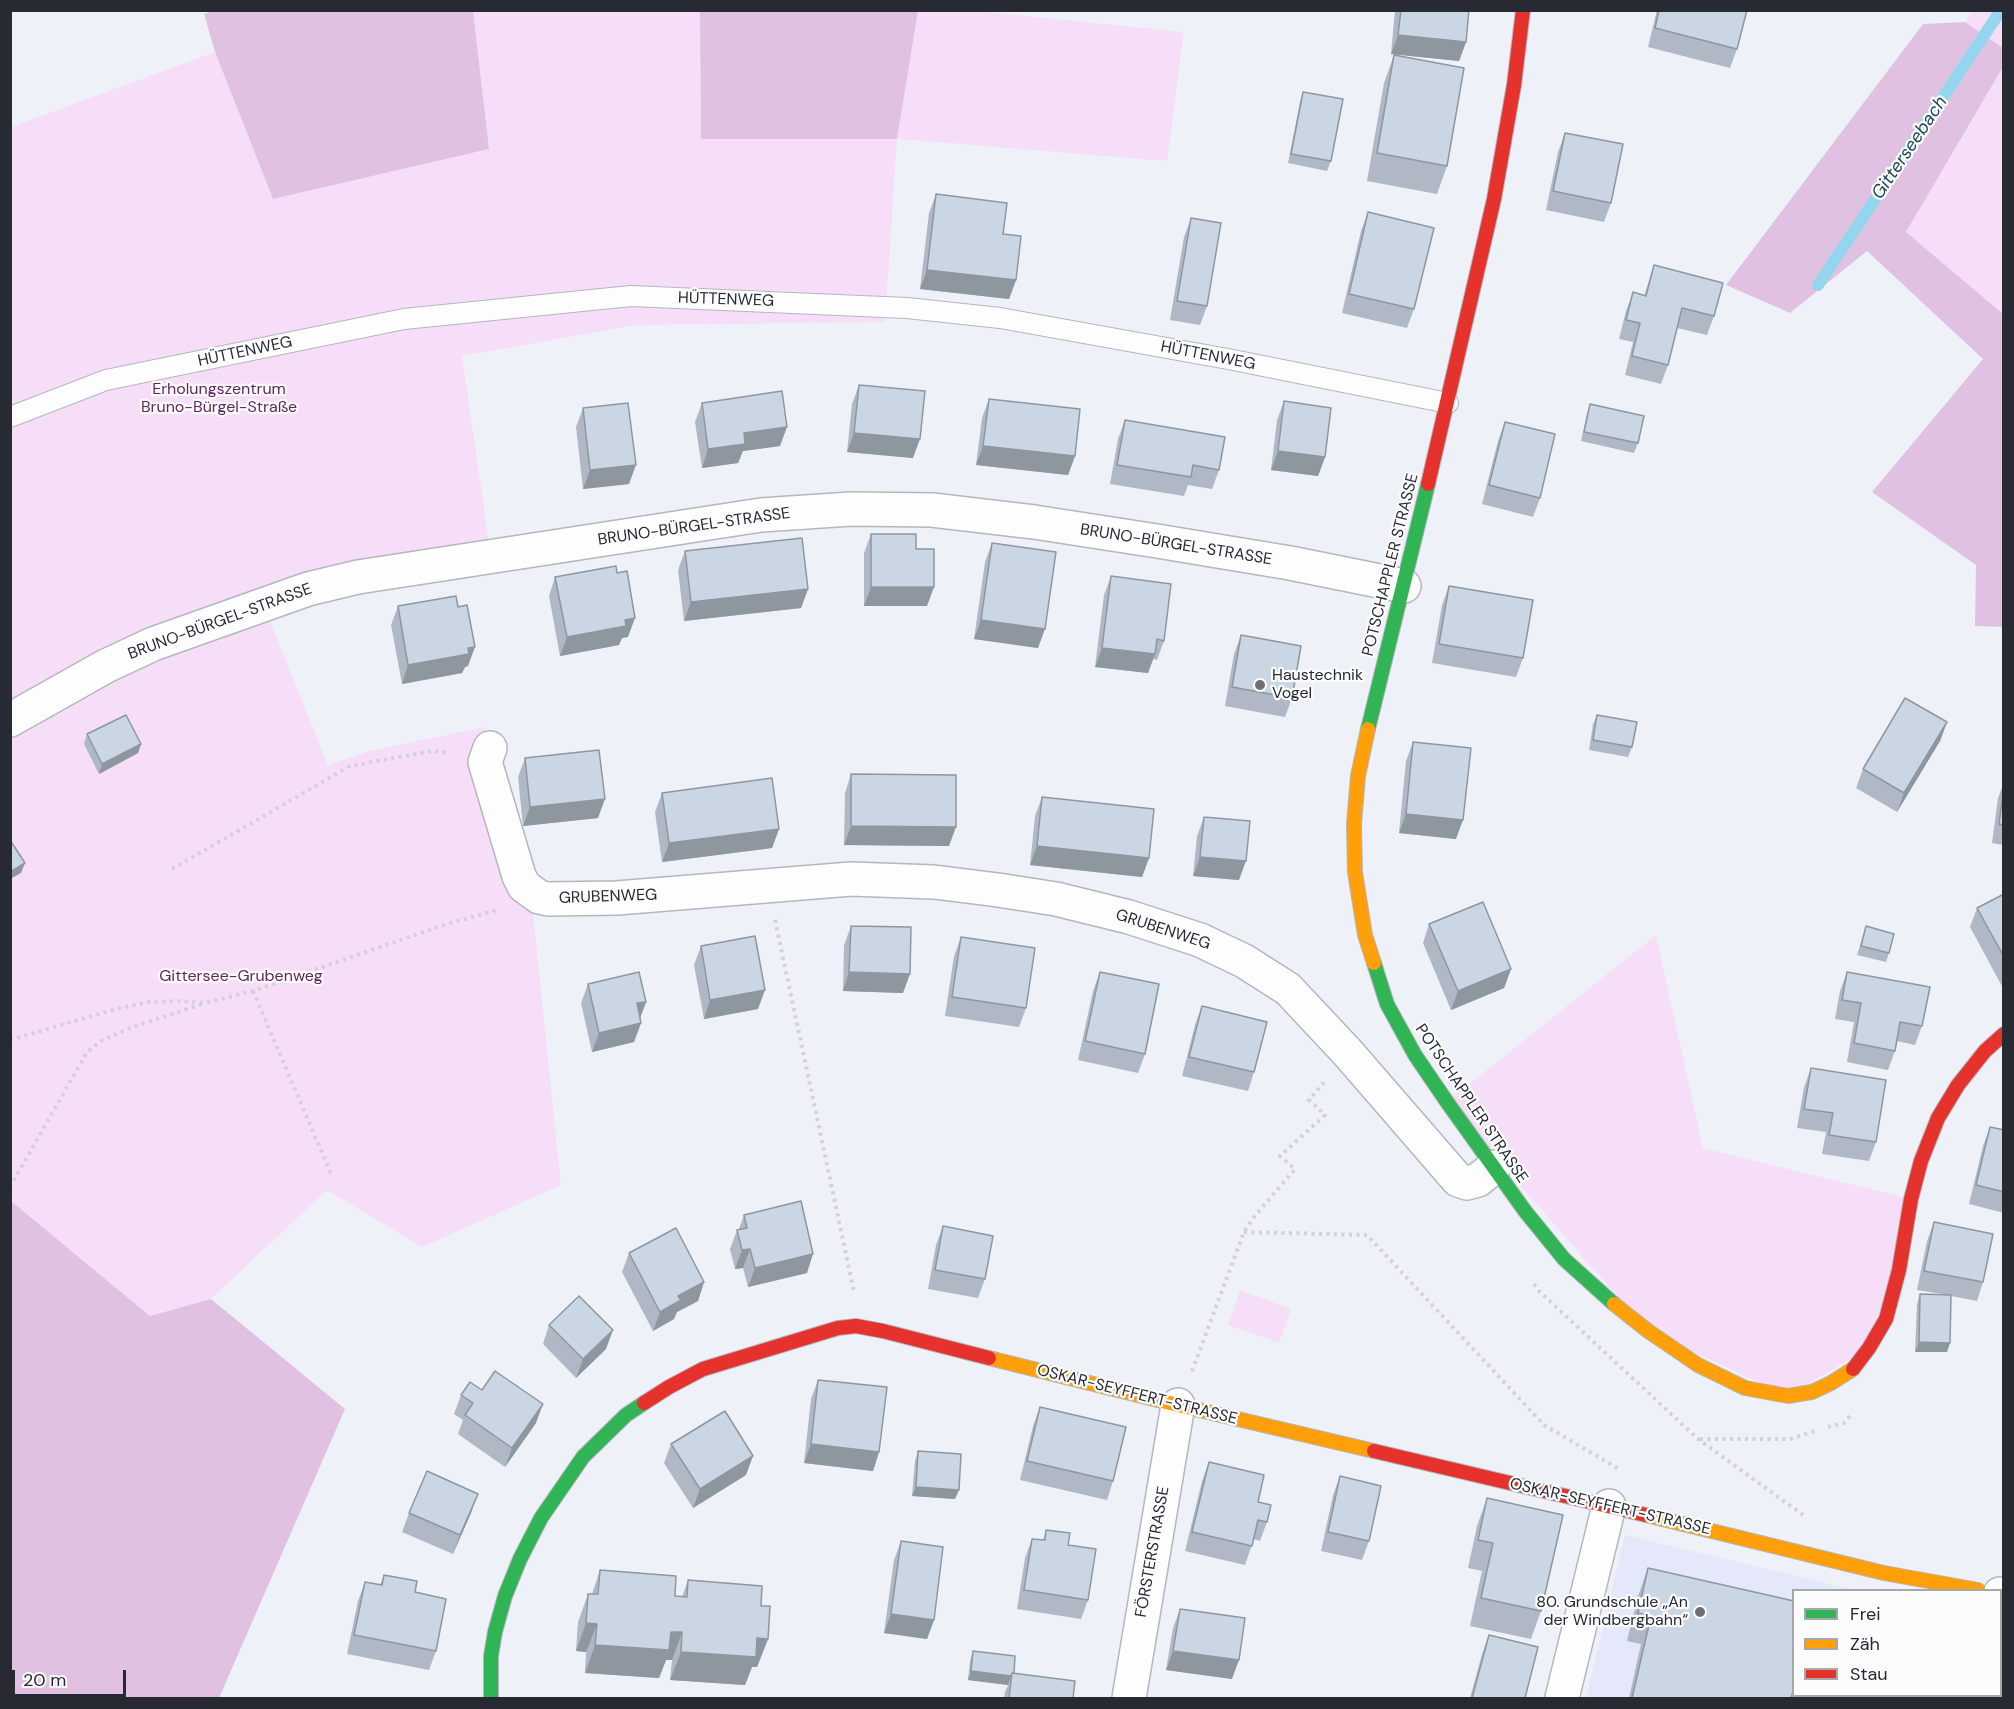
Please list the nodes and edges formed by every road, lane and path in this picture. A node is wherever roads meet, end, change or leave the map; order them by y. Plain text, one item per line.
1 (1523, 10) edge
2 (1448, 403) junction
3 (10, 417) edge
4 (1404, 586) junction
5 (10, 720) edge
6 (488, 755) joint
7 (172, 869) dead end
8 (767, 884) junction
9 (531, 893) junction
10 (253, 991) junction
11 (205, 1003) junction
12 (2004, 1034) edge
13 (10, 1040) edge
14 (1348, 1053) junction
15 (1494, 1167) junction
16 (332, 1176) dead end
17 (10, 1187) edge
18 (1244, 1232) junction
19 (1533, 1282) dead end
20 (856, 1326) junction
21 (1178, 1405) junction
22 (1623, 1471) dead end
23 (1610, 1506) junction
24 (1808, 1518) dead end
25 (1972, 1589) edge
26 (491, 1698) edge
27 (1129, 1698) edge
28 (1562, 1698) edge

1 - 2 street, POTSCHAPPLER STRASSE
2 - 3 lane, HÜTTENWEG
2 - 4 street, POTSCHAPPLER STRASSE
4 - 5 street, BRUNO-BÜRGEL-STRASSE
4 - 15 street, POTSCHAPPLER STRASSE
6 - 7 path
6 - 9 street
8 - 9 street, GRUBENWEG
8 - 14 street, GRUBENWEG
8 - 20 path
9 - 10 path
10 - 11 path
10 - 16 path
11 - 13 path
11 - 17 path
12 - 15 street, POTSCHAPPLER STRASSE
14 - 15 street, GRUBENWEG
14 - 18 path
18 - 21 path
18 - 22 path
19 - 24 path
20 - 21 street, OSKAR-SEYFFERT-STRASSE
20 - 26 street, OSKAR-SEYFFERT-STRASSE
21 - 23 street, OSKAR-SEYFFERT-STRASSE
21 - 27 street, FÖRSTERSTRASSE
23 - 25 street, OSKAR-SEYFFERT-STRASSE
23 - 28 street

